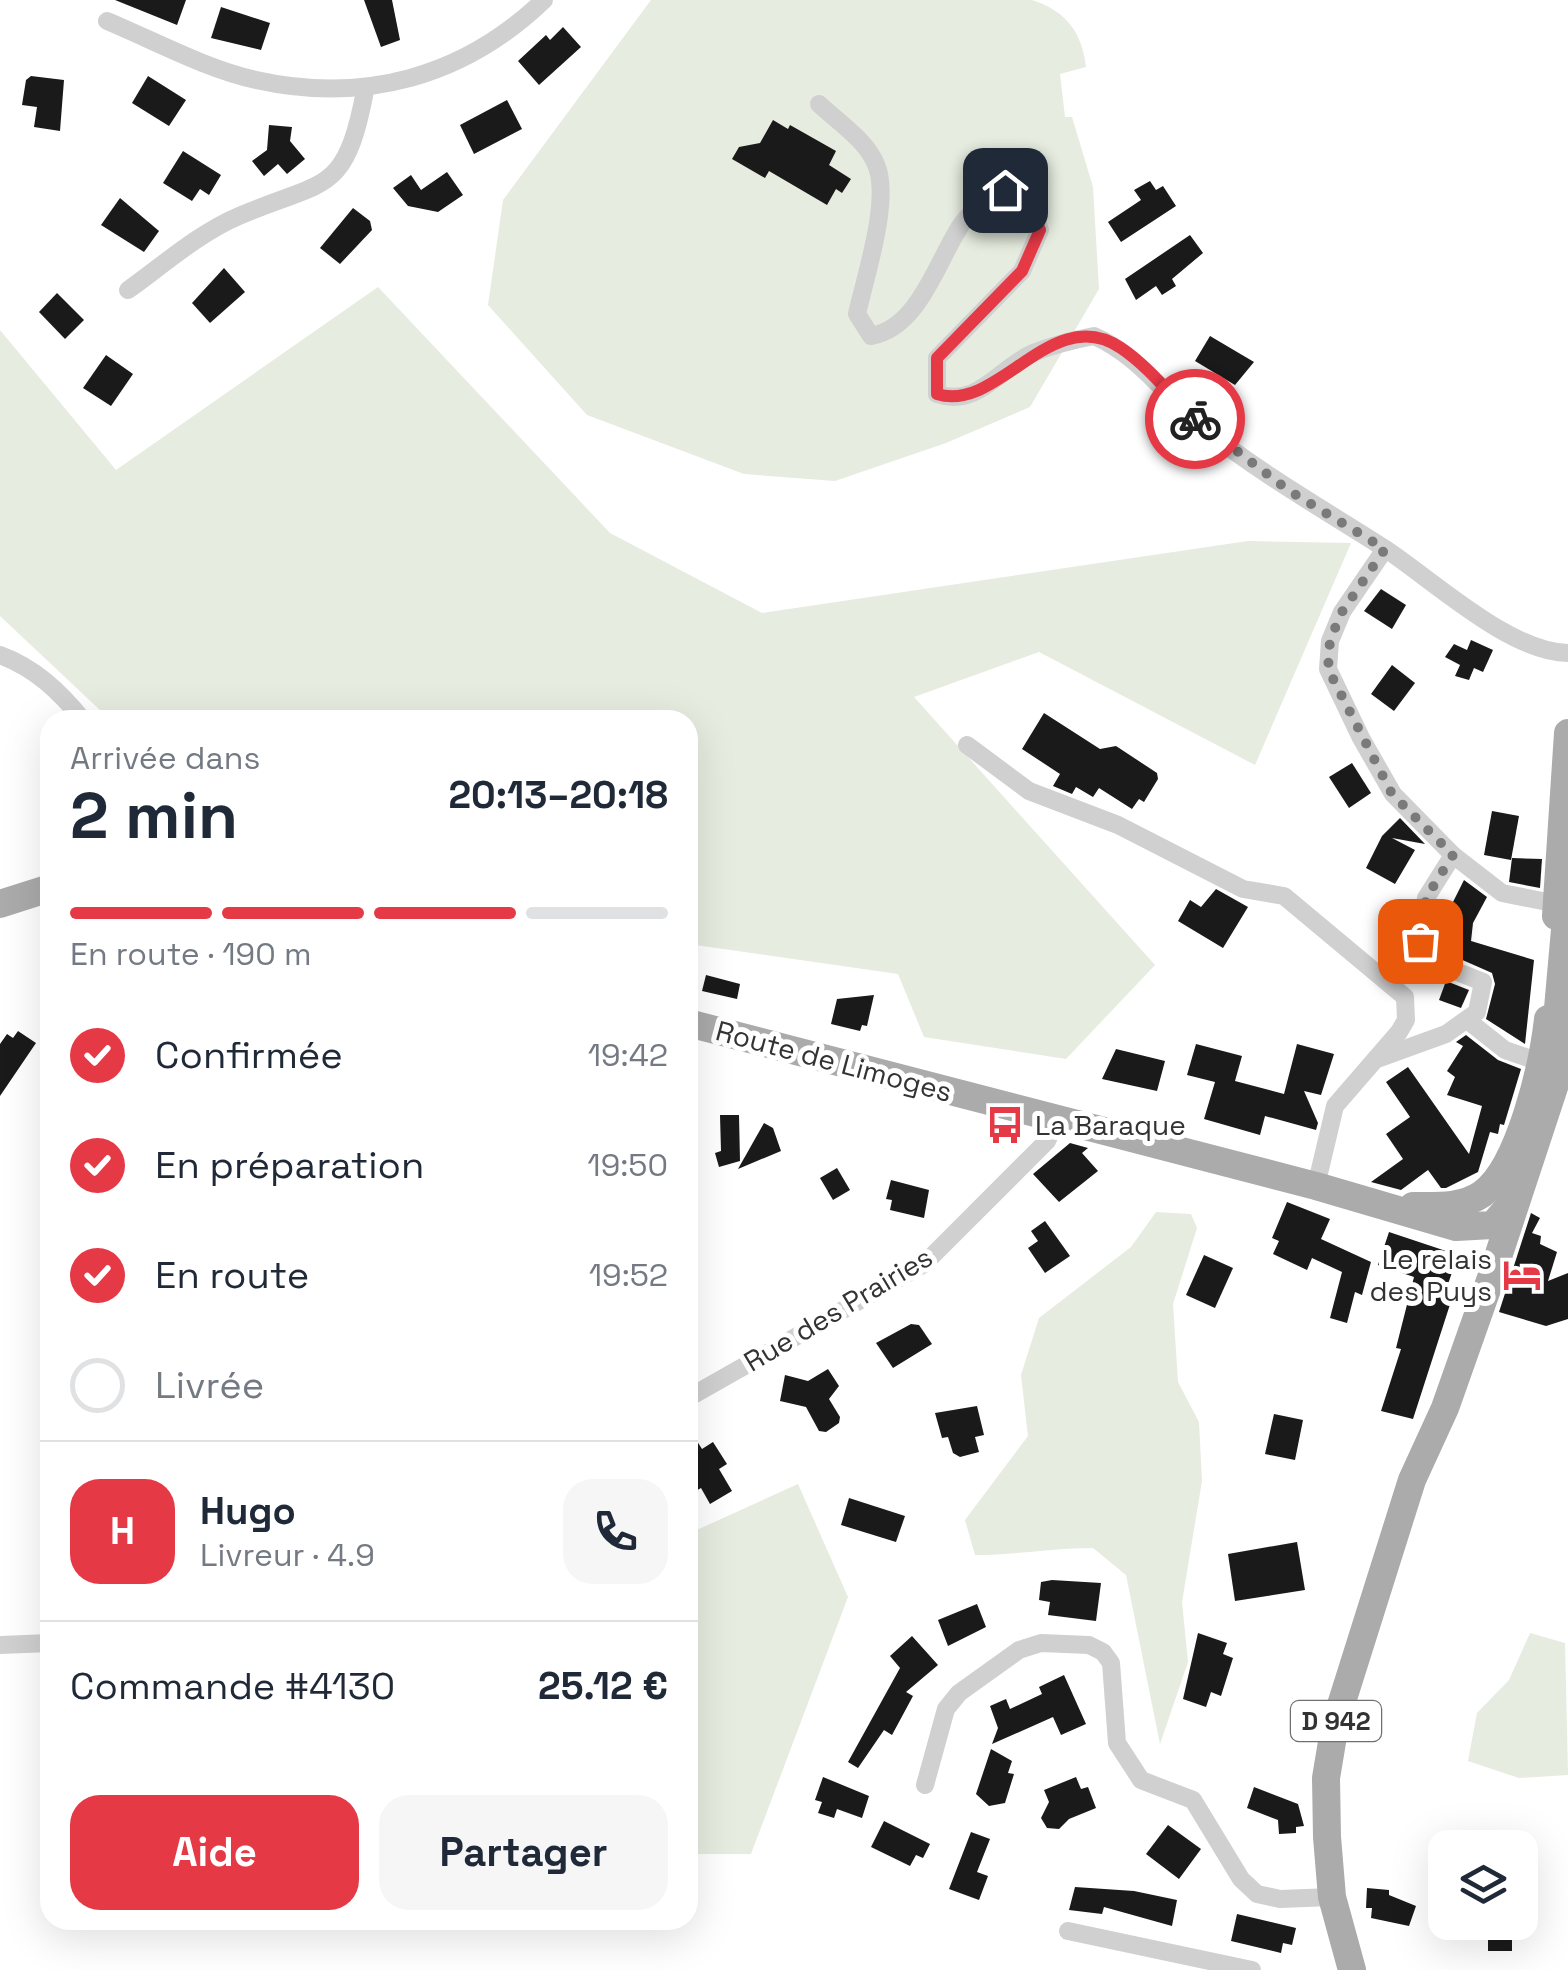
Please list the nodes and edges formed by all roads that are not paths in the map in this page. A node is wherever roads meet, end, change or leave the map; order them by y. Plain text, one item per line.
1 (544, 0) edge
2 (107, 21) dead end
3 (365, 90) junction
4 (819, 104) dead end
5 (128, 290) dead end
6 (1385, 549) junction
7 (1568, 653) edge
8 (0, 656) edge
9 (74, 710) edge
10 (1568, 733) edge
11 (966, 745) dead end
12 (1566, 807) edge
13 (1453, 855) junction
14 (40, 891) edge
15 (1565, 903) edge
16 (0, 904) edge
17 (1466, 1020) junction
18 (1568, 1021) edge
19 (698, 1026) edge
20 (1376, 1059) junction
21 (1550, 1065) junction
22 (1057, 1119) junction
23 (1316, 1186) junction
24 (1519, 1189) junction
25 (1458, 1215) junction
26 (1492, 1225) junction
27 (1476, 1269) junction
28 (698, 1392) edge
29 (1412, 1480) junction
30 (40, 1643) edge
31 (0, 1645) edge
32 (925, 1785) dead end
33 (1332, 1897) junction
34 (1068, 1932) dead end
35 (1252, 1970) edge
36 (1352, 1970) edge

1 - 3 street
2 - 3 street
3 - 5 street
4 - 6 street
6 - 7 street
6 - 13 street
8 - 9 street
10 - 12 main road
11 - 20 street
12 - 15 main road
13 - 15 street
13 - 17 street
14 - 16 main road
15 - 21 main road
17 - 20 street
17 - 21 street
18 - 21 main road
19 - 22 main road, Route de Limoges
20 - 23 street
21 - 24 main road
21 - 25 main road
21 - 26 main road
22 - 23 main road, Route de Limoges
22 - 28 street, Rue des Prairies
23 - 25 main road, Route de Limoges
24 - 26 main road
24 - 29 main road, D 942
25 - 26 main road
25 - 27 main road
26 - 27 main road, D 942
26 - 29 main road
27 - 29 main road, D 942
29 - 33 main road, D 942
30 - 31 street
32 - 33 street
33 - 36 main road, D 942
34 - 35 street

